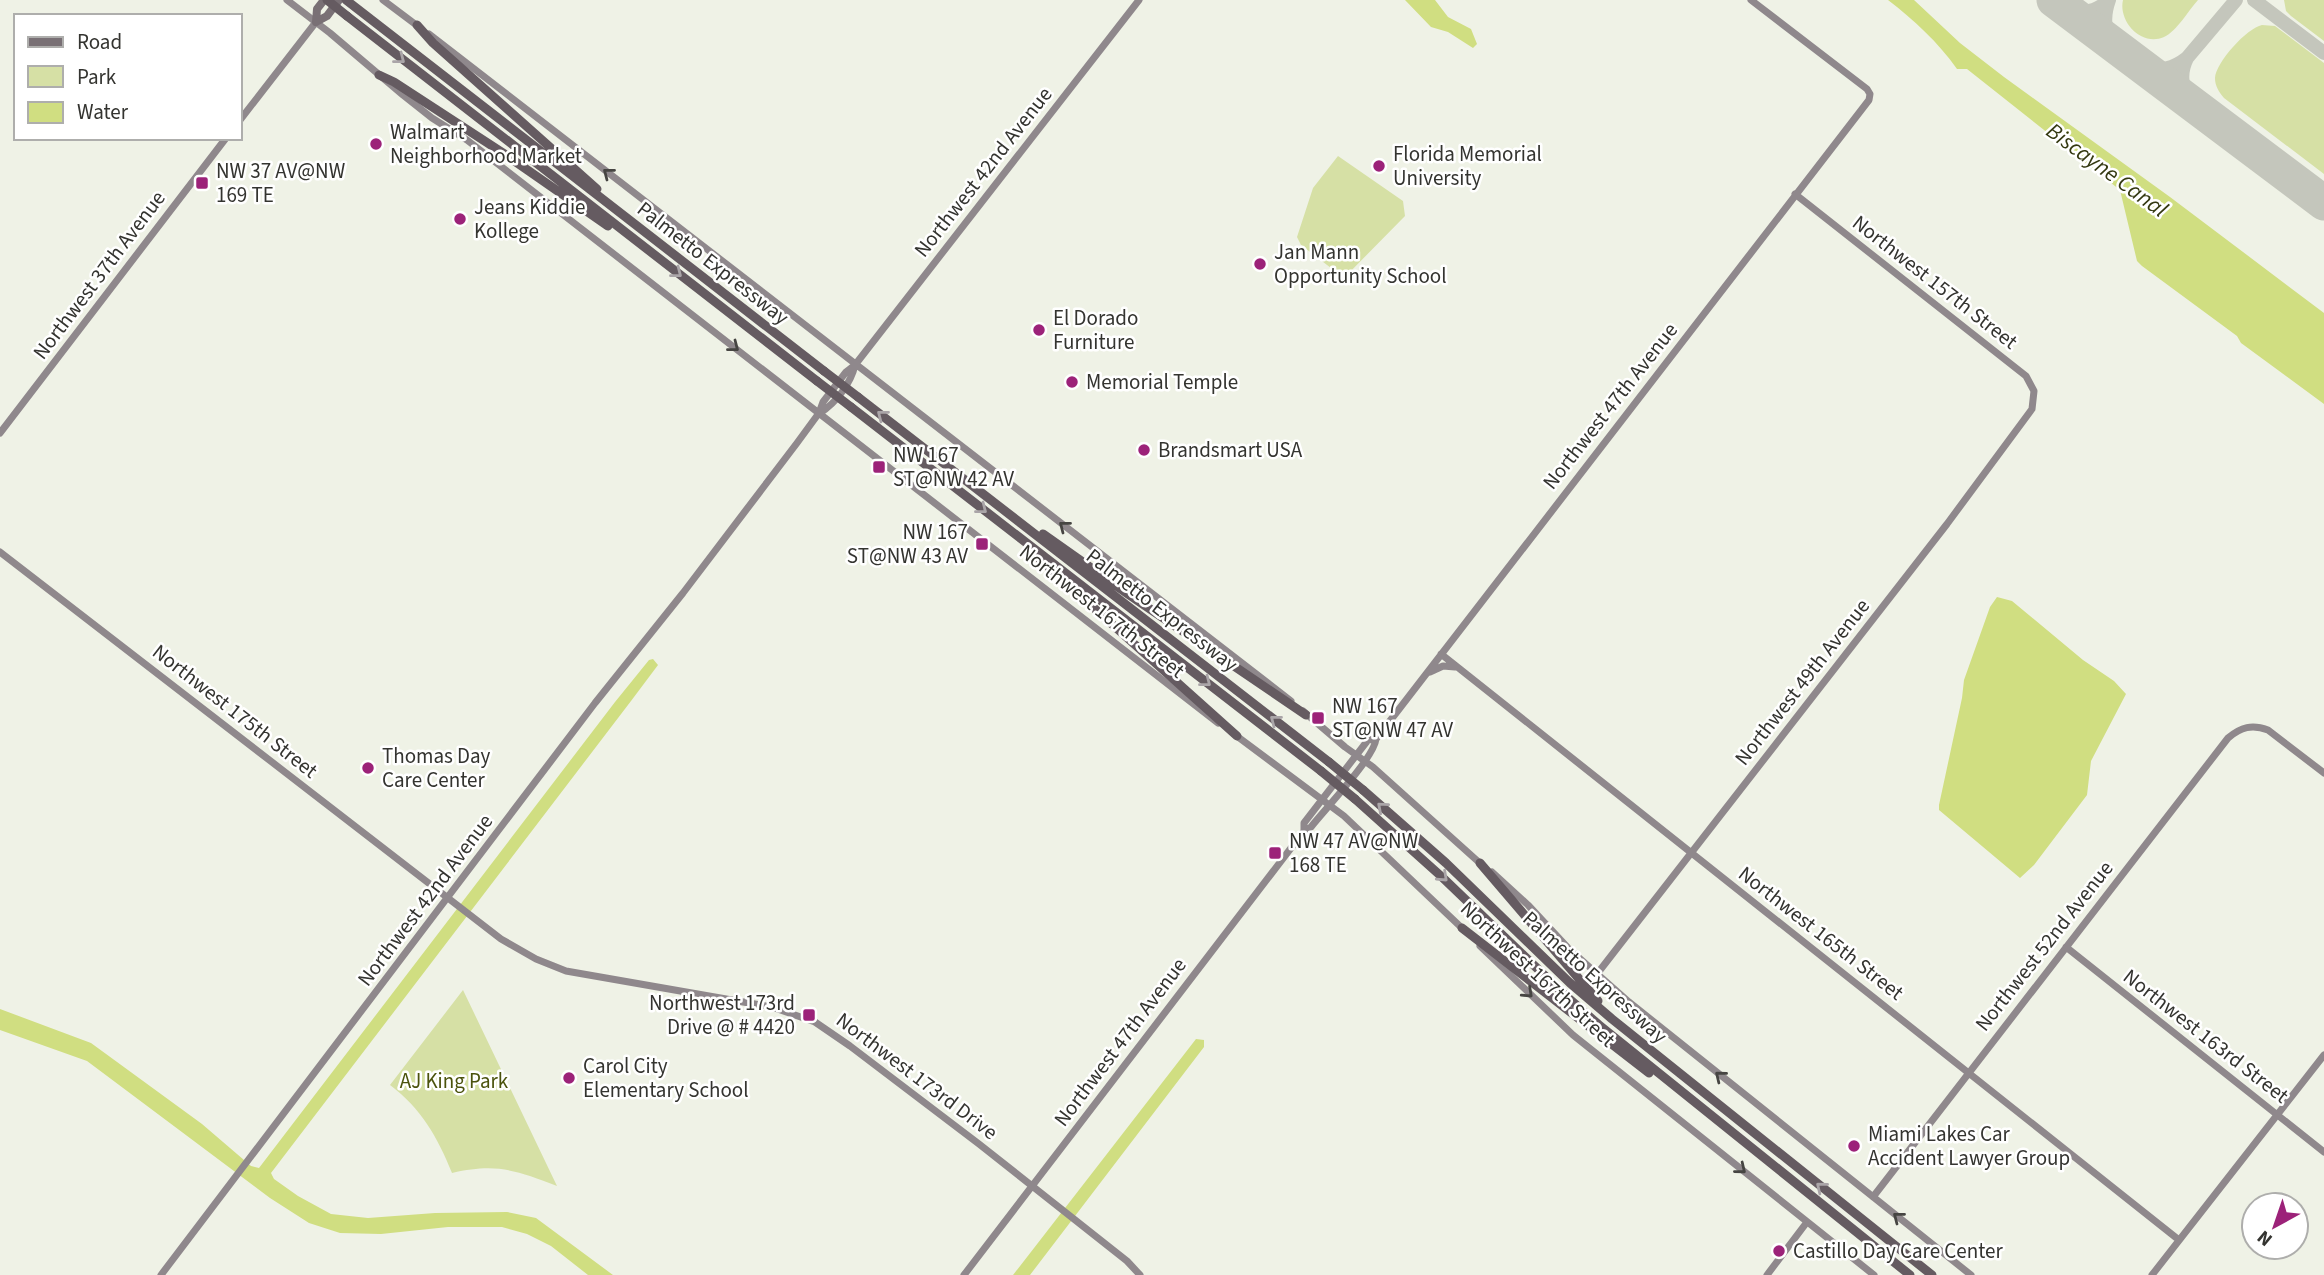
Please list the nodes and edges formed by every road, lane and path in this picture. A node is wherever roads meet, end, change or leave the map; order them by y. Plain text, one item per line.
1 (287, 0) edge
2 (325, 0) edge
3 (339, 0) edge
4 (383, 0) edge
5 (1139, 0) edge
6 (1751, 0) edge
7 (350, 3) edge
8 (316, 22) junction
9 (416, 25) junction
10 (379, 75) junction
11 (242, 117) edge
12 (224, 140) edge
13 (1795, 194) junction
14 (618, 211) junction
15 (640, 245) junction
16 (855, 365) junction
17 (2032, 409) joint
18 (819, 413) junction
19 (0, 433) edge
20 (1015, 519) junction
21 (1017, 535) junction
22 (0, 552) edge
23 (1441, 654) junction
24 (1457, 667) junction
25 (1424, 676) junction
26 (1307, 715) junction
27 (1237, 736) junction
28 (1376, 739) junction
29 (1356, 755) junction
30 (1364, 761) junction
31 (2324, 773) edge
32 (1321, 799) junction
33 (1329, 804) junction
34 (1304, 831) junction
35 (1692, 852) junction
36 (1480, 863) junction
37 (449, 897) junction
38 (1462, 928) junction
39 (2066, 947) junction
40 (1597, 974) junction
41 (1612, 1019) junction
42 (2324, 1055) edge
43 (1969, 1072) junction
44 (1677, 1090) junction
45 (2277, 1115) junction
46 (2324, 1152) edge
47 (1032, 1187) junction
48 (1873, 1197) junction
49 (1807, 1222) junction
50 (2179, 1240) junction
51 (162, 1275) edge
52 (964, 1275) edge
53 (1140, 1275) edge
54 (1767, 1275) edge
55 (1874, 1275) edge
56 (1910, 1275) edge
57 (1932, 1275) edge
58 (1971, 1275) edge
59 (2152, 1275) edge

1 - 8 street, Northwest 167th Street
2 - 8 main road
2 -> 15 highway, Palmetto Expressway, bridge
3 - 8 main road
4 - 9 street, Northwest 167th Street
5 - 16 street, Northwest 42nd Avenue
6 - 13 street, Northwest 47th Avenue
7 - 14 highway, Palmetto Expressway
8 - 10 street, Northwest 167th Street
8 - 11 street
9 - 14 highway
16 -> 9 street, Northwest 167th Street
10 - 15 highway
10 -> 18 street, Northwest 167th Street
12 - 19 street, Northwest 37th Avenue
13 - 17 street, Northwest 157th Street
13 - 23 street, Northwest 47th Avenue
20 -> 14 highway, Palmetto Expressway, bridge
15 -> 21 highway, Palmetto Expressway, bridge
16 - 18 street, Northwest 42nd Avenue
26 -> 16 street, Northwest 167th Street
17 - 35 street, Northwest 49th Avenue
18 - 27 street, Northwest 167th Street
18 - 37 street, Northwest 42nd Avenue
20 - 26 highway
41 -> 20 highway, Palmetto Expressway, bridge
21 - 27 highway
21 -> 44 highway, Palmetto Expressway, bridge
22 - 37 street, Northwest 175th Street
23 - 24 street, Northwest 165th Street
23 - 25 street, Northwest 47th Avenue
24 - 25 street
24 - 35 street, Northwest 165th Street
25 - 28 street, Northwest 47th Avenue
26 - 29 street, Northwest 167th Street
27 - 32 street, Northwest 167th Street
28 - 29 street, Northwest 47th Avenue
28 - 30 street, Northwest 47th Avenue
29 - 30 street, Northwest 167th Street
29 - 32 street, Northwest 47th Avenue
30 - 33 street, Northwest 47th Avenue
30 - 36 street, Northwest 167th Street
31 - 39 street, Northwest 52nd Avenue
32 - 33 street, Northwest 167th Street
32 - 34 street, Northwest 47th Avenue
33 - 34 street, Northwest 47th Avenue
33 - 38 street, Northwest 167th Street
34 - 47 street, Northwest 47th Avenue
35 - 40 street, Northwest 49th Avenue
35 - 43 street, Northwest 165th Street
36 - 40 street, Northwest 167th Street
36 - 41 highway
37 - 47 street, Northwest 173rd Drive
37 - 51 street, Northwest 42nd Avenue
38 - 44 highway
38 -> 49 street, Northwest 167th Street
39 - 43 street, Northwest 52nd Avenue
39 - 45 street, Northwest 163rd Street
48 -> 40 street, Northwest 167th Street
57 -> 41 highway, Palmetto Expressway
42 - 45 street
43 - 48 street, Northwest 52nd Avenue
43 - 50 street, Northwest 165th Street
44 - 56 highway, Palmetto Expressway
45 - 46 street, Northwest 163rd Street
45 - 50 street
47 - 52 street, Northwest 47th Avenue
47 - 53 street, Northwest 173rd Drive
58 -> 48 street, Northwest 167th Street
49 - 54 street
49 - 55 street, Northwest 167th Street
50 - 59 street

